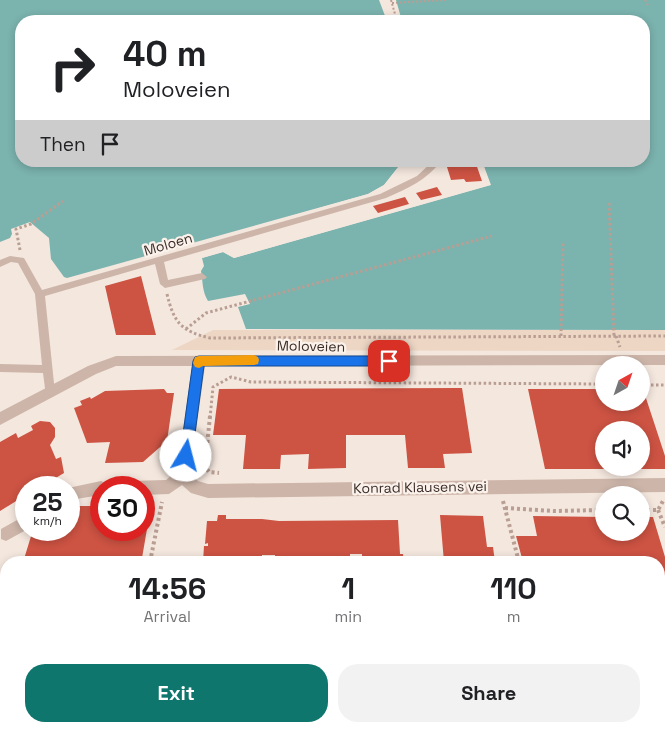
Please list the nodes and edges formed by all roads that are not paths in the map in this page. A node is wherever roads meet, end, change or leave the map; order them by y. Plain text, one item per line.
1 (433, 167) edge
2 (159, 261) junction
3 (0, 264) edge
4 (202, 278) dead end
5 (40, 294) junction
6 (665, 360) edge
7 (199, 361) junction
8 (0, 368) edge
9 (47, 369) junction
10 (50, 393) junction
11 (0, 419) edge
12 (183, 474) junction
13 (155, 487) edge
14 (664, 492) edge
15 (15, 529) edge
16 (6, 534) dead end

1 - 2 lane, Moloen
2 - 4 lane
2 - 5 lane, Moloen
3 - 5 lane
5 - 9 lane
6 - 7 street, Moloveien
7 - 10 street, Moloveien
7 - 12 street
8 - 9 lane
9 - 10 lane
10 - 11 street, Moloveien
12 - 13 street
12 - 14 street, Konrad Klausens vei
15 - 16 street

